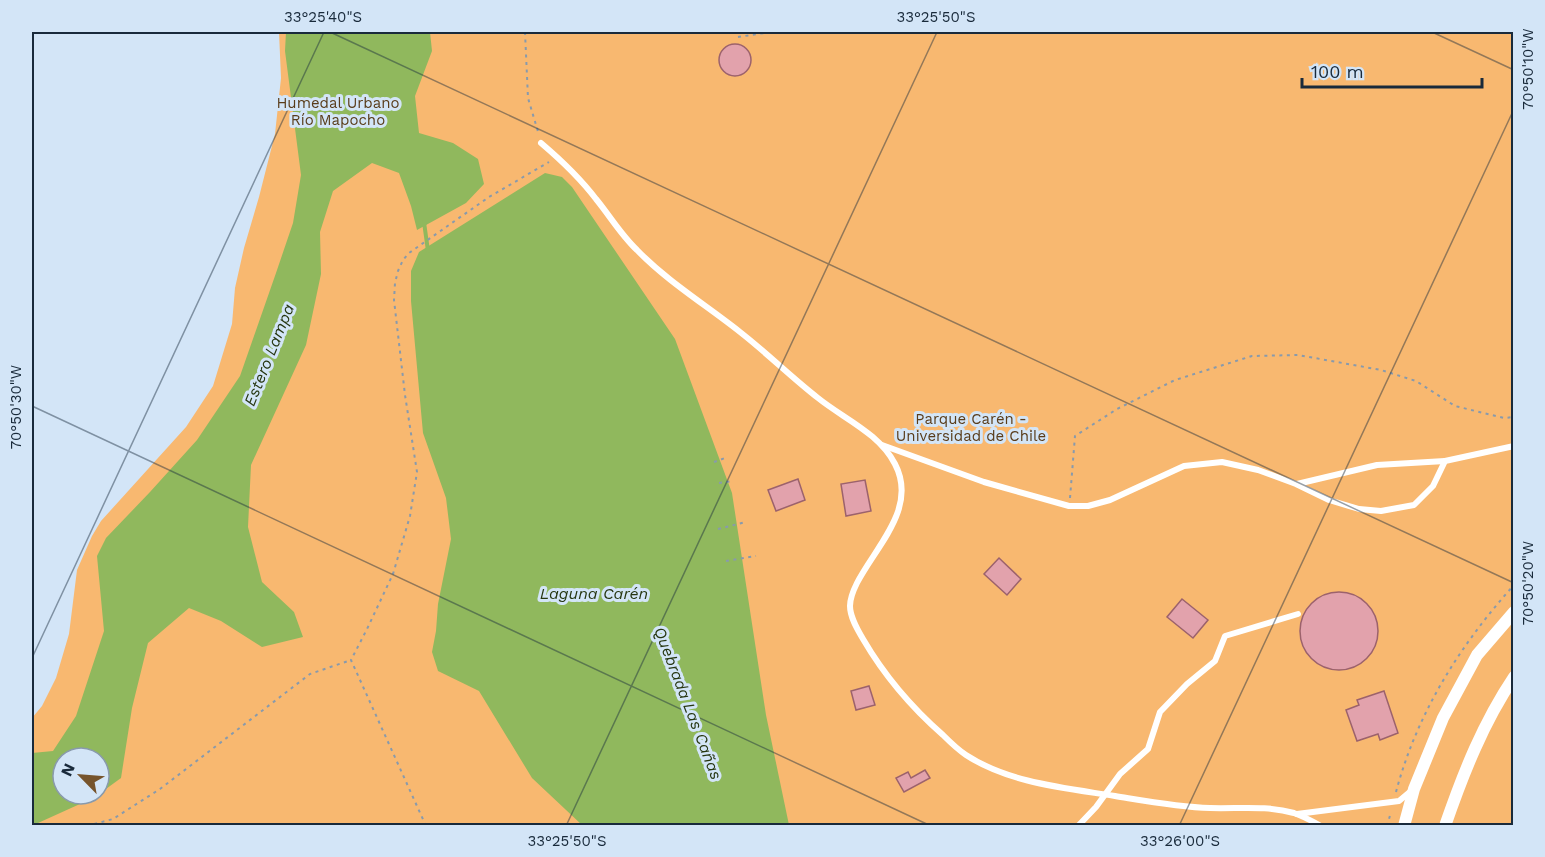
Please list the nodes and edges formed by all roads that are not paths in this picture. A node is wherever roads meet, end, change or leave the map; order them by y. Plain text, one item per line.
1 (541, 143) road end
2 (882, 445) junction
3 (1514, 446) edge
4 (1445, 460) junction
5 (1296, 484) junction
6 (1514, 612) edge
7 (1298, 614) dead end
8 (1514, 677) edge
9 (1413, 789) junction
10 (1105, 794) junction
11 (1297, 814) junction
12 (1078, 825) edge
13 (1321, 825) edge
14 (1404, 825) edge
15 (1445, 825) edge

1 - 2 lane
2 - 5 lane
2 - 10 lane
3 - 4 lane
4 - 5 lane
4 - 5 lane
6 - 9 street
7 - 10 lane
8 - 15 street
9 - 11 lane
9 - 14 street
10 - 11 lane
10 - 12 lane
11 - 13 lane

